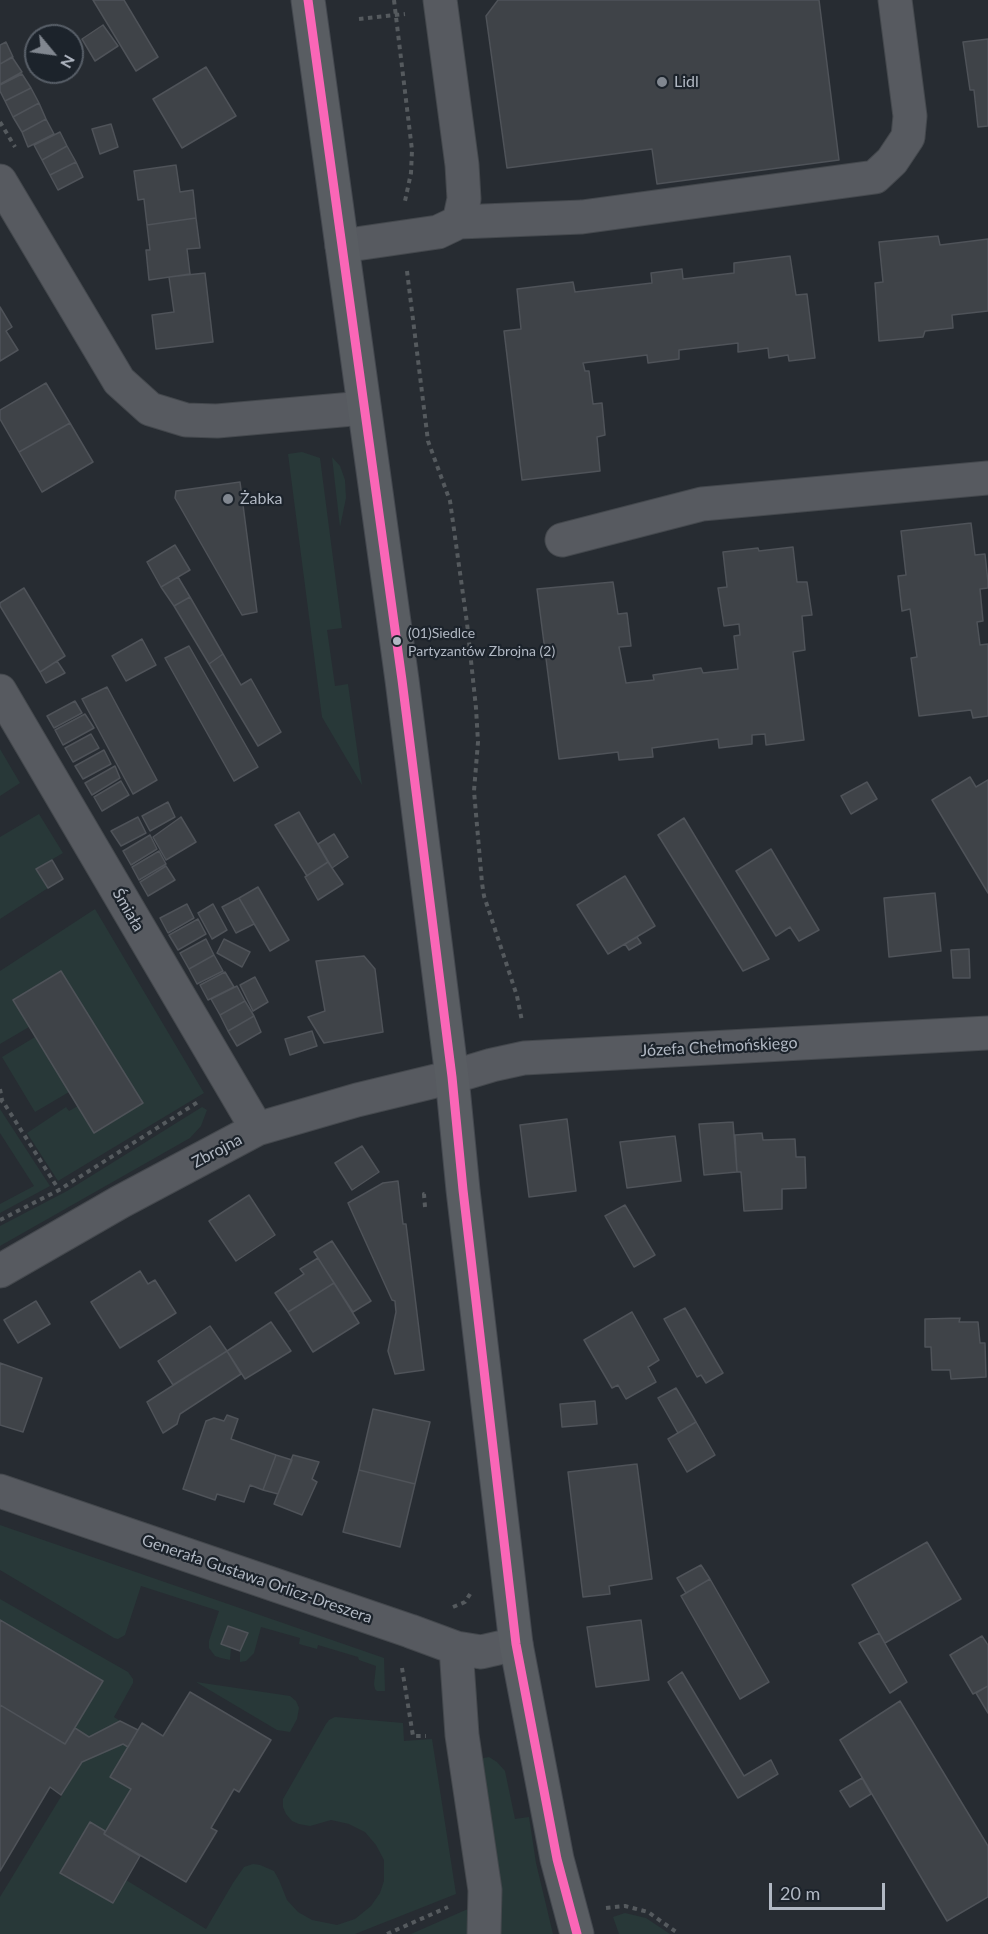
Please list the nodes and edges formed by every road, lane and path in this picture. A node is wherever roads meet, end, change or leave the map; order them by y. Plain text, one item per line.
1 (308, 0) edge
2 (440, 0) edge
3 (895, 0) edge
4 (0, 122) edge
5 (18, 152) dead end
6 (0, 181) edge
7 (459, 222) junction
8 (342, 246) junction
9 (364, 408) junction
10 (988, 478) edge
11 (452, 518) dead end
12 (562, 540) dead end
13 (0, 691) edge
14 (522, 1024) dead end
15 (988, 1033) edge
16 (452, 1077) junction
17 (0, 1089) edge
18 (205, 1097) dead end
19 (1, 1101) edge
20 (257, 1130) junction
21 (59, 1190) junction
22 (0, 1220) edge
23 (0, 1271) edge
24 (0, 1491) edge
25 (516, 1644) junction
26 (456, 1648) junction
27 (402, 1668) dead end
28 (433, 1736) dead end
29 (602, 1908) dead end
30 (484, 1934) edge
31 (577, 1934) edge
32 (679, 1934) edge

1 - 8 main road
2 - 7 street
3 - 7 street
4 - 5 path
6 - 9 street
7 - 8 street
8 - 9 main road
9 - 16 main road
10 - 12 street
11 - 14 path
13 - 20 street, Śmiała
15 - 16 street, Józefa Chełmońskiego
16 - 20 street, Zbrojna
16 - 25 main road
17 - 19 path
18 - 21 path
19 - 21 path
20 - 23 street, Zbrojna
21 - 22 path
24 - 26 street, Generała Gustawa Orlicz-Dreszera
25 - 26 street, Generała Gustawa Orlicz-Dreszera
25 - 31 main road
26 - 30 street
27 - 28 path
29 - 32 path

